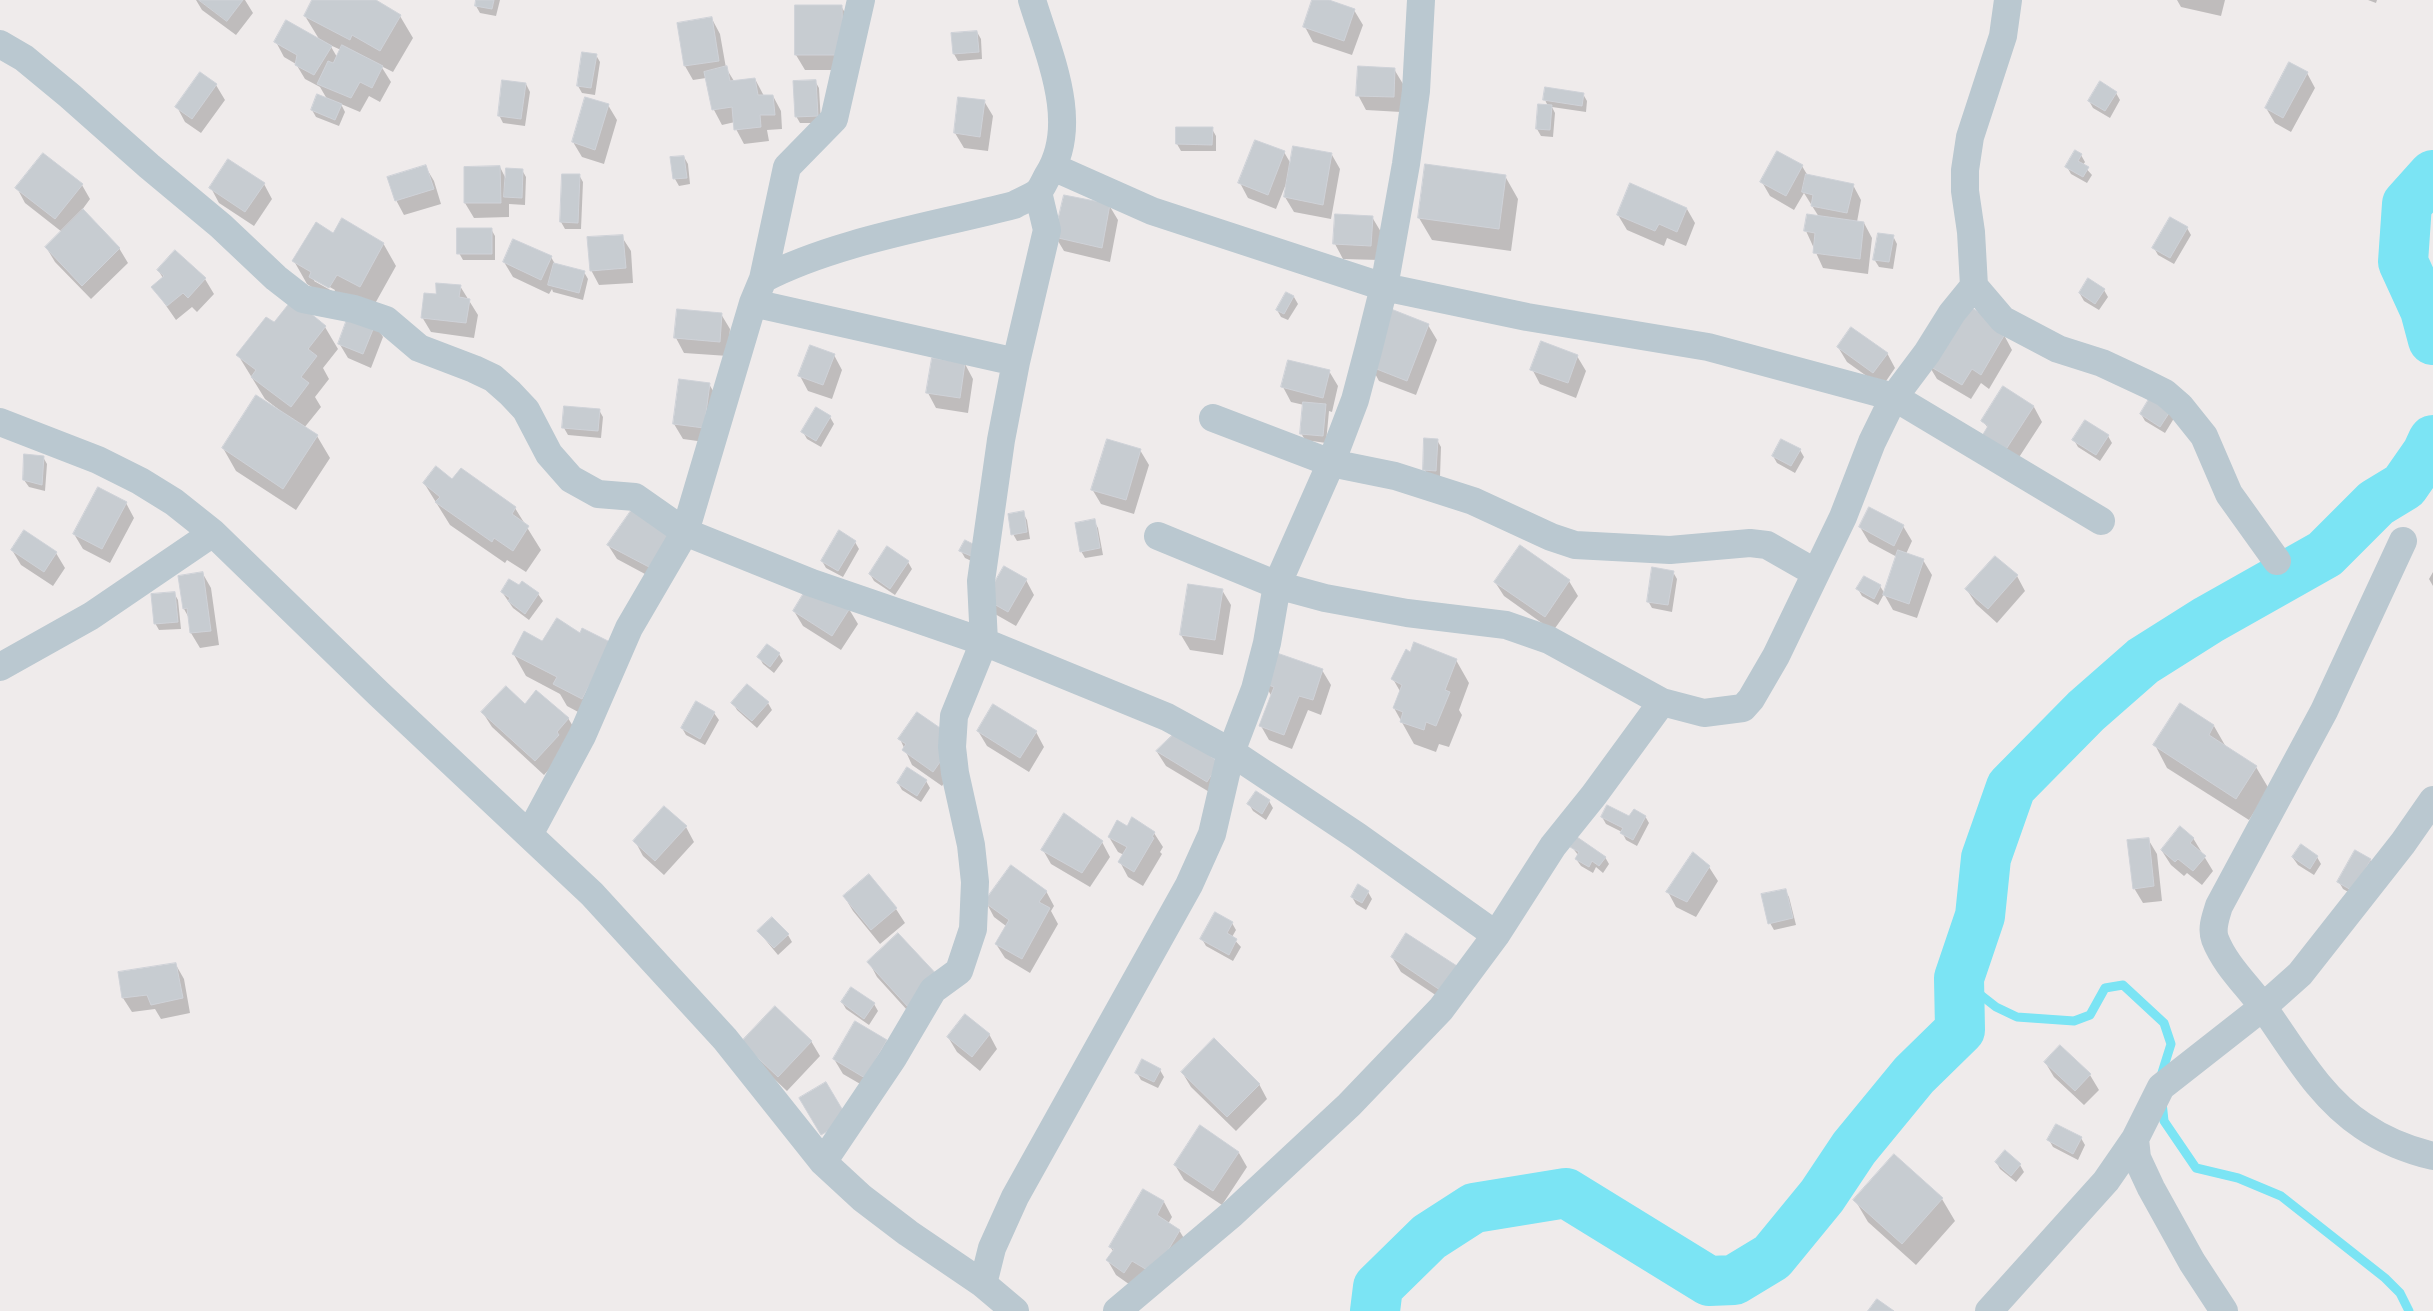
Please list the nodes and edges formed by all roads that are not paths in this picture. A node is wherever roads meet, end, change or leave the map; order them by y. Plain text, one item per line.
1 (861, 0) edge
2 (1032, 0) edge
3 (1421, 0) edge
4 (2008, 0) edge
5 (0, 44) edge
6 (1053, 167) junction
7 (1038, 192) junction
8 (1974, 286) junction
9 (1384, 287) junction
10 (758, 291) junction
11 (1016, 362) junction
12 (1894, 397) junction
13 (1213, 418) dead end
14 (0, 422) edge
15 (1331, 463) junction
16 (2101, 521) dead end
17 (685, 532) junction
18 (213, 533) junction
19 (1158, 536) dead end
20 (2403, 541) dead end
21 (2277, 561) dead end
22 (1816, 573) junction
23 (1277, 585) junction
24 (984, 642) junction
25 (0, 667) edge
26 (1662, 702) junction
27 (1231, 752) junction
28 (2433, 800) edge
29 (530, 834) junction
30 (1496, 935) junction
31 (2263, 1007) junction
32 (2135, 1139) junction
33 (2433, 1156) edge
34 (823, 1162) junction
35 (983, 1284) junction
36 (1015, 1311) edge
37 (1117, 1311) edge
38 (1989, 1311) edge
39 (2224, 1311) edge

1 - 10 street
2 - 6 street
3 - 9 street
4 - 8 street
5 - 17 street
6 - 7 street
6 - 9 street
7 - 10 street
7 - 11 street
8 - 12 street
8 - 21 street
9 - 12 street
9 - 15 street
10 - 11 street
10 - 17 street
11 - 24 street
12 - 16 street
12 - 22 street
13 - 15 street
14 - 18 street
15 - 22 street
15 - 23 street
17 - 24 street
17 - 29 street
18 - 25 street
18 - 29 street
19 - 23 street
20 - 31 street
22 - 26 street
23 - 26 street
23 - 27 street
24 - 27 street
24 - 34 street
26 - 30 street
27 - 30 street
27 - 35 street
28 - 31 street
29 - 34 street
30 - 37 street
31 - 32 street
31 - 33 street
32 - 38 street
32 - 39 street
34 - 35 street
35 - 36 street

